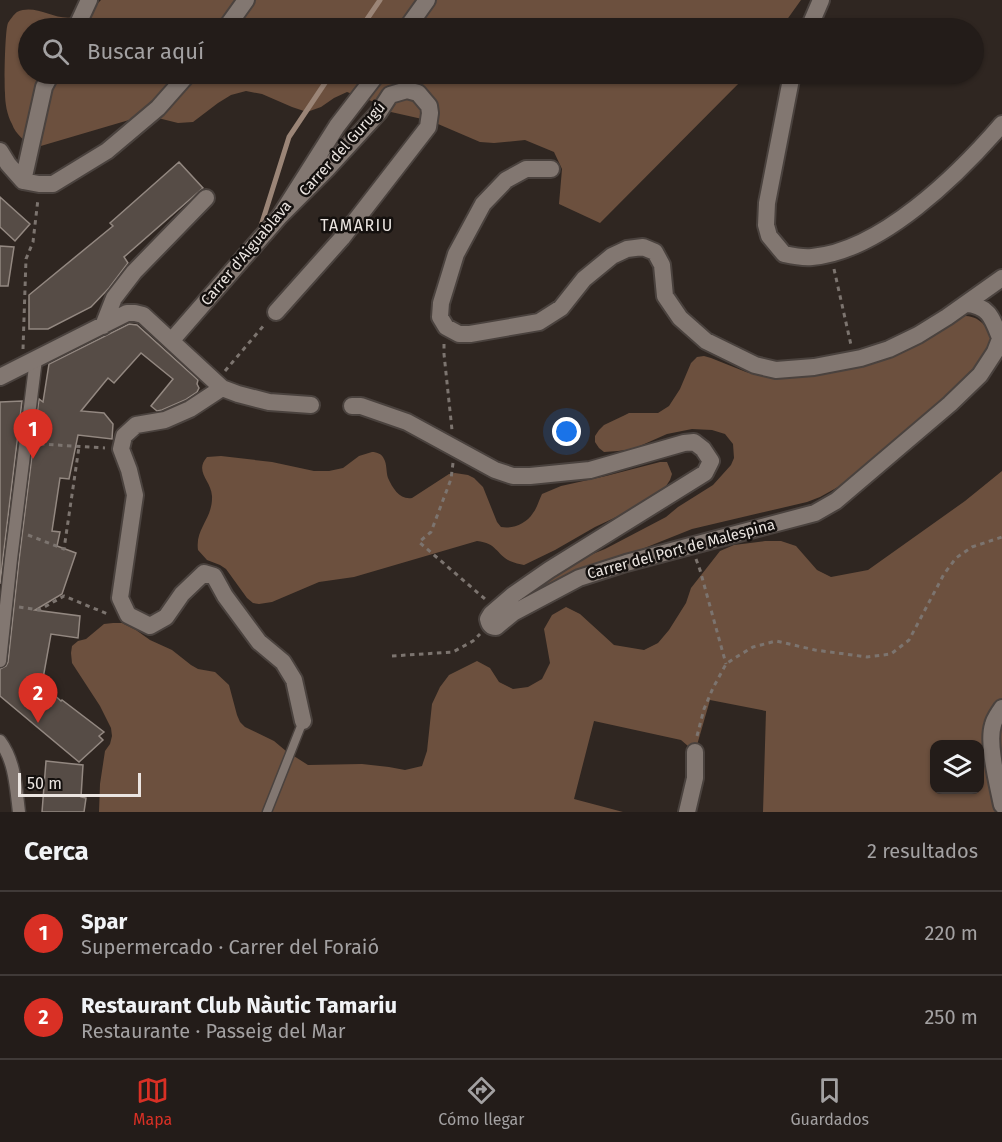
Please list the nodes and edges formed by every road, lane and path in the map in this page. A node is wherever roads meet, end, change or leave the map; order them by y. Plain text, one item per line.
1 (89, 0) edge
2 (246, 0) edge
3 (427, 0) edge
4 (821, 0) edge
5 (81, 18) edge
6 (233, 18) edge
7 (414, 18) edge
8 (813, 18) edge
9 (46, 84) edge
10 (179, 84) edge
11 (369, 84) edge
12 (790, 84) edge
13 (1002, 124) edge
14 (0, 151) edge
15 (551, 169) dead end
16 (31, 183) junction
17 (206, 198) dead end
18 (280, 216) junction
19 (830, 253) junction
20 (1002, 279) edge
21 (966, 304) junction
22 (276, 312) joint
23 (103, 326) junction
24 (446, 327) junction
25 (1001, 336) edge
26 (172, 340) junction
27 (854, 359) junction
28 (30, 362) junction
29 (0, 377) edge
30 (219, 385) junction
31 (311, 405) dead end
32 (352, 406) dead end
33 (26, 443) junction
34 (79, 447) junction
35 (454, 448) junction
36 (121, 449) junction
37 (15, 529) junction
38 (1002, 537) edge
39 (691, 546) junction
40 (5, 564) edge
41 (6, 606) junction
42 (126, 611) junction
43 (493, 617) junction
44 (392, 656) dead end
45 (0, 661) edge
46 (726, 664) junction
47 (1002, 708) edge
48 (303, 721) joint
49 (0, 741) edge
50 (695, 752) joint
51 (1002, 805) edge
52 (19, 812) edge
53 (267, 812) edge
54 (687, 812) edge

1 - 5 street
2 - 6 street
3 - 7 street
4 - 8 street
9 - 16 street
10 - 16 street
11 - 18 street, Carrer d'Aiguablava
12 - 19 street
13 - 19 street
14 - 16 street
15 - 24 street
16 - 28 path
17 - 23 street
18 - 22 street, Carrer del Gurugú
18 - 26 street, Carrer d'Aiguablava
19 - 27 path
20 - 21 street
21 - 25 street, Carrer del Port de Malespina
21 - 27 street
22 - 30 path
23 - 26 street
23 - 28 street
24 - 27 street
24 - 35 path
25 - 39 street, Carrer del Port de Malespina
26 - 30 street
28 - 29 street
28 - 33 street
30 - 31 street
30 - 36 street
32 - 35 street
33 - 34 path
33 - 37 street
34 - 36 path
34 - 37 path
35 - 43 path
35 - 43 street, Carrer del Port de Malespina
36 - 42 street
37 - 40 street
38 - 46 path
39 - 43 street, Carrer del Port de Malespina
39 - 46 path
40 - 41 street
41 - 42 path
41 - 45 street
42 - 48 street
43 - 44 path
46 - 50 path
47 - 51 street
48 - 53 lane
49 - 52 street
50 - 54 street

